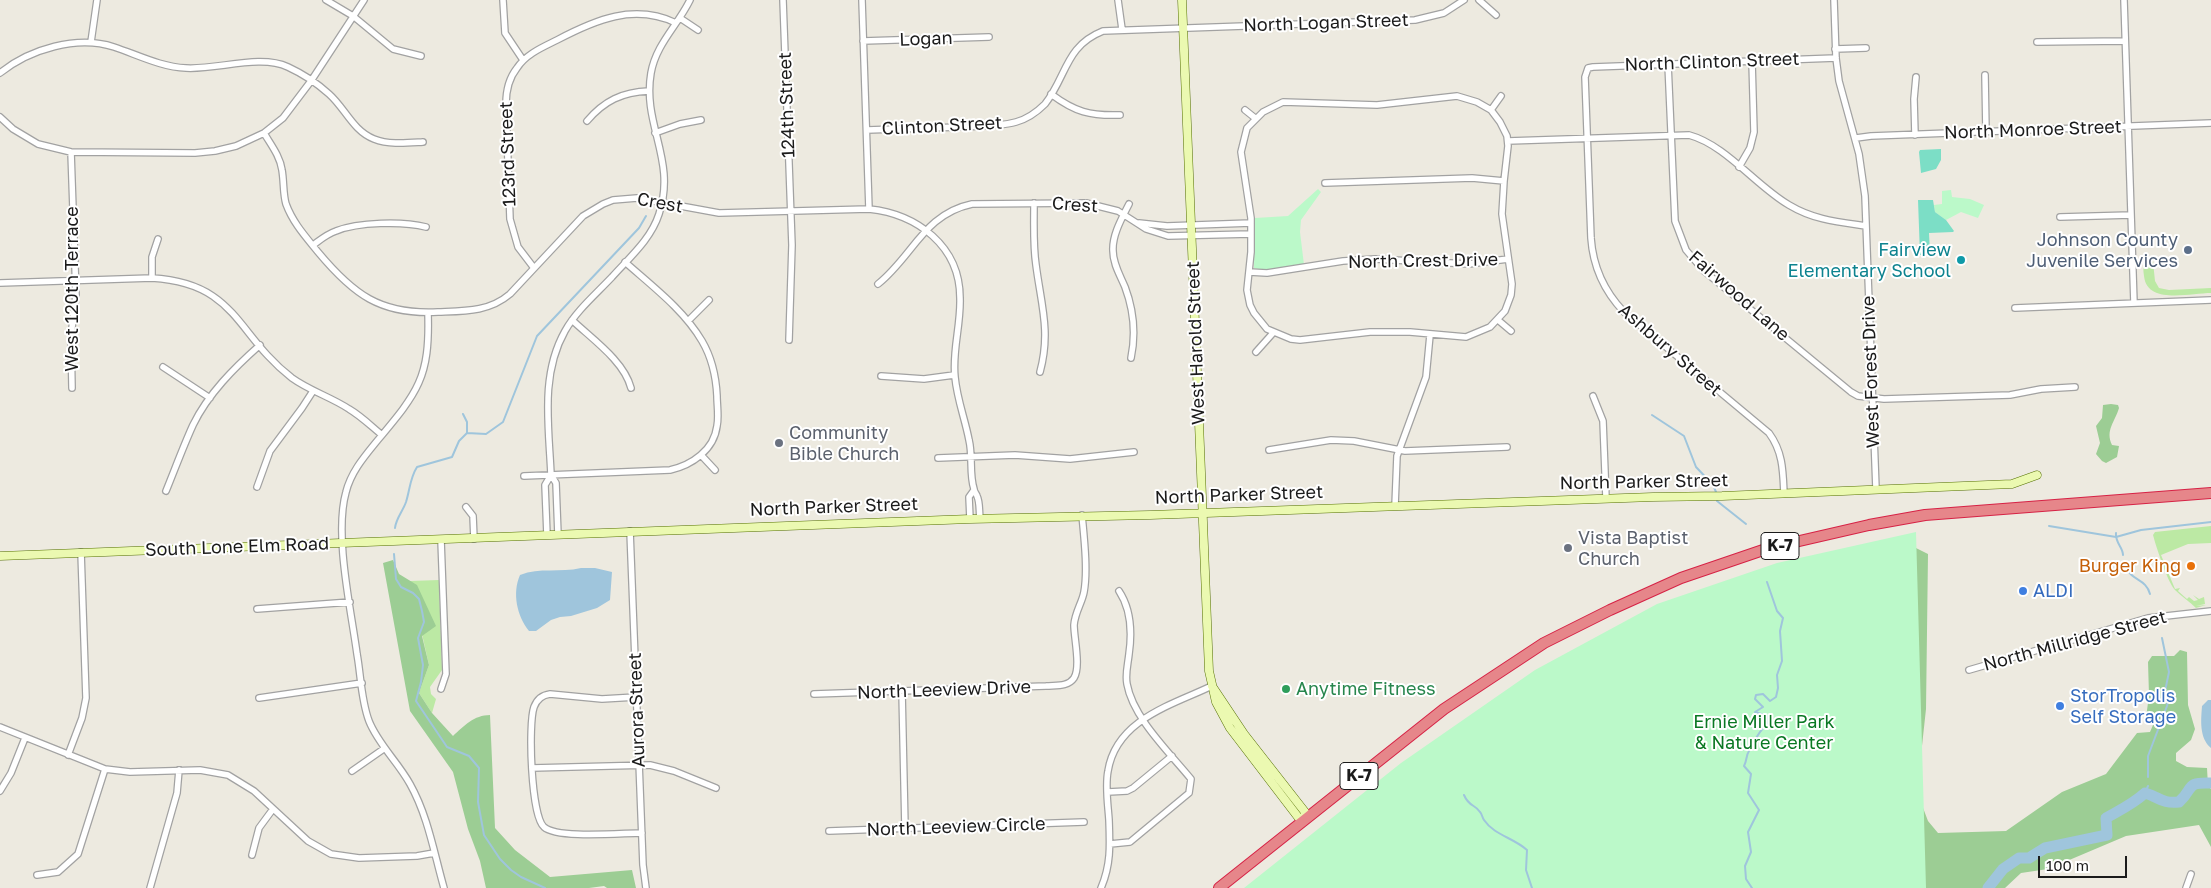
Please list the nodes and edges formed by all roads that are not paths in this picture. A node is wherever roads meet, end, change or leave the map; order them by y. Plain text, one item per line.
1 (97, 0) edge
2 (326, 0) edge
3 (364, 0) edge
4 (503, 0) edge
5 (690, 0) edge
6 (783, 0) edge
7 (862, 0) edge
8 (1118, 0) edge
9 (1182, 0) edge
10 (1464, 0) edge
11 (1478, 0) edge
12 (1834, 0) edge
13 (2124, 0) edge
14 (1496, 15) dead end
15 (353, 16) junction
16 (678, 20) junction
17 (1183, 27) junction
18 (1122, 29) junction
19 (698, 30) dead end
20 (988, 37) dead end
21 (863, 41) junction
22 (2125, 41) junction
23 (91, 42) junction
24 (2037, 42) dead end
25 (1866, 48) dead end
26 (1835, 49) junction
27 (421, 56) dead end
28 (1836, 58) junction
29 (523, 60) junction
30 (1752, 61) junction
31 (1668, 64) junction
32 (1588, 68) joint
33 (0, 73) edge
34 (1985, 75) dead end
35 (1916, 77) dead end
36 (310, 80) junction
37 (649, 91) junction
38 (1051, 94) junction
39 (1501, 96) dead end
40 (1246, 110) dead end
41 (1491, 110) junction
42 (1120, 115) dead end
43 (0, 117) edge
44 (1255, 118) junction
45 (701, 120) dead end
46 (587, 121) dead end
47 (2211, 123) edge
48 (2128, 126) junction
49 (866, 130) junction
50 (1986, 132) junction
51 (264, 133) junction
52 (655, 133) junction
53 (1671, 135) junction
54 (1915, 135) junction
55 (1587, 138) junction
56 (1856, 138) junction
57 (1508, 141) junction
58 (423, 142) dead end
59 (71, 152) junction
60 (1739, 167) junction
61 (1504, 181) junction
62 (1326, 183) dead end
63 (662, 203) junction
64 (1034, 203) junction
65 (1129, 204) dead end
66 (869, 209) junction
67 (791, 211) junction
68 (1124, 215) junction
69 (2131, 215) junction
70 (2060, 217) dead end
71 (1137, 222) junction
72 (1251, 223) junction
73 (1191, 225) junction
74 (1866, 226) junction
75 (426, 227) dead end
76 (926, 230) junction
77 (1251, 234) junction
78 (1192, 236) junction
79 (158, 239) dead end
80 (313, 246) junction
81 (1508, 259) junction
82 (625, 262) junction
83 (534, 268) junction
84 (1249, 272) junction
85 (152, 278) junction
86 (76, 280) junction
87 (0, 283) edge
88 (878, 284) dead end
89 (709, 300) dead end
90 (2211, 300) edge
91 (2134, 303) junction
92 (2015, 308) dead end
93 (428, 312) junction
94 (572, 320) junction
95 (1498, 320) junction
96 (688, 321) junction
97 (1511, 331) dead end
98 (1273, 333) junction
99 (1430, 335) junction
100 (789, 340) dead end
101 (260, 345) junction
102 (1256, 352) dead end
103 (1132, 358) dead end
104 (163, 367) dead end
105 (1040, 372) dead end
106 (881, 376) dead end
107 (954, 376) junction
108 (2075, 387) dead end
109 (72, 388) dead end
110 (631, 388) dead end
111 (313, 390) junction
112 (1593, 396) dead end
113 (210, 398) junction
114 (1872, 398) junction
115 (382, 435) junction
116 (1507, 446) dead end
117 (1269, 450) dead end
118 (1399, 450) junction
119 (1134, 452) dead end
120 (701, 455) junction
121 (972, 456) junction
122 (938, 458) dead end
123 (714, 470) dead end
124 (2037, 474) dead end
125 (551, 475) junction
126 (524, 476) dead end
127 (257, 487) dead end
128 (1876, 489) junction
129 (974, 490) junction
130 (166, 491) dead end
131 (2211, 493) edge
132 (1784, 494) junction
133 (1606, 498) junction
134 (1395, 506) junction
135 (466, 507) dead end
136 (1203, 513) junction
137 (1082, 515) junction
138 (980, 518) junction
139 (970, 519) junction
140 (630, 531) junction
141 (558, 534) junction
142 (547, 535) junction
143 (474, 539) junction
144 (441, 540) junction
145 (344, 544) junction
146 (81, 552) junction
147 (0, 556) edge
148 (1119, 591) dead end
149 (350, 602) junction
150 (257, 609) dead end
151 (2211, 611) edge
152 (1969, 670) dead end
153 (362, 683) junction
154 (1212, 686) junction
155 (441, 689) dead end
156 (902, 691) junction
157 (814, 694) dead end
158 (636, 697) junction
159 (260, 698) dead end
160 (1143, 720) junction
161 (0, 727) edge
162 (25, 738) junction
163 (385, 748) junction
164 (68, 755) junction
165 (1172, 756) junction
166 (639, 765) junction
167 (532, 768) junction
168 (105, 770) junction
169 (179, 770) junction
170 (352, 771) dead end
171 (716, 788) dead end
172 (0, 791) edge
173 (1108, 792) junction
174 (274, 809) junction
175 (1305, 819) junction
176 (1084, 822) dead end
177 (905, 828) junction
178 (829, 831) dead end
179 (642, 833) junction
180 (1110, 844) junction
181 (434, 853) junction
182 (252, 855) dead end
183 (2192, 874) dead end
184 (37, 875) dead end
185 (150, 888) edge
186 (444, 888) edge
187 (646, 888) edge
188 (1101, 888) edge
189 (1219, 888) edge
190 (2186, 888) edge

1 - 23 street
2 - 15 street
3 - 15 street
4 - 29 street
5 - 16 street
6 - 67 street, 124th Street
7 - 21 street
8 - 18 street
9 - 17 street, West Harold Street
10 - 17 street, North Logan Street
11 - 14 street
12 - 26 street, West Forest Drive
13 - 22 street
15 - 27 street
15 - 36 street
16 - 19 street
16 - 29 street
16 - 37 street
17 - 18 street, Clinton Street
17 - 73 street, West Harold Street
18 - 38 street, Clinton Street
20 - 21 street, Logan
21 - 49 street
22 - 24 street
22 - 48 street
23 - 33 street
23 - 36 street
25 - 26 street
26 - 28 street, West Forest Drive
28 - 30 street, North Clinton Street
28 - 56 street, West Forest Drive
29 - 83 street, 123rd Street
30 - 31 street, North Clinton Street
30 - 60 street
31 - 32 street, North Clinton Street
31 - 53 street, Fairwood Lane
32 - 55 street, Ashbury Street
34 - 50 street
35 - 54 street
36 - 51 street
36 - 58 street
37 - 46 street
37 - 52 street
38 - 42 street
38 - 49 street, Clinton Street
39 - 41 street
40 - 44 street
41 - 44 street
41 - 57 street
43 - 59 street
44 - 72 street
45 - 52 street
47 - 48 street, North Monroe Street
48 - 50 street, North Monroe Street
48 - 69 street
49 - 66 street
50 - 54 street, North Monroe Street
51 - 59 street
51 - 80 street, Crest
52 - 63 street
53 - 55 street
53 - 60 street
53 - 114 street, Fairwood Lane
54 - 56 street, North Monroe Street
55 - 57 street
55 - 132 street, Ashbury Street
56 - 74 street, West Forest Drive
57 - 61 street
59 - 86 street, West 120th Terrace
60 - 74 street
61 - 62 street
61 - 81 street
63 - 67 street, Crest
63 - 82 street
63 - 83 street, Crest
64 - 68 street, Crest
64 - 76 street, Crest
64 - 105 street
65 - 68 street
66 - 67 street, Crest
66 - 76 street, Crest
67 - 100 street, 124th Street
68 - 71 street, Crest
68 - 103 street
69 - 70 street
69 - 91 street
71 - 73 street, Crest
71 - 78 street, Crest
72 - 73 street
72 - 77 street
73 - 78 street, West Harold Street
74 - 114 street, West Forest Drive
75 - 80 street
76 - 88 street, Crest
76 - 107 street, Crest
77 - 78 street
77 - 84 street
78 - 136 street, West Harold Street
79 - 85 street
80 - 93 street, Crest
81 - 84 street, North Crest Drive
81 - 95 street
82 - 94 street
82 - 96 street
83 - 93 street, Crest
84 - 98 street
85 - 86 street
85 - 101 street
86 - 87 street
86 - 109 street, West 120th Terrace
89 - 96 street
90 - 91 street
91 - 92 street
93 - 115 street
94 - 110 street
94 - 125 street
95 - 97 street
95 - 99 street
96 - 120 street
98 - 99 street
98 - 102 street
99 - 118 street
101 - 111 street
101 - 113 street
104 - 113 street
106 - 107 street
107 - 121 street, Crest
108 - 114 street, Fairwood Lane
111 - 115 street
111 - 127 street
112 - 133 street
113 - 130 street
114 - 128 street, West Forest Drive
115 - 145 street
116 - 118 street
117 - 118 street
118 - 134 street
119 - 121 street
120 - 123 street
120 - 125 street
121 - 122 street
121 - 129 street, Crest
124 - 128 street, North Parker Street
125 - 126 street
125 - 141 street
125 - 142 street
128 - 132 street, North Parker Street
129 - 138 street
129 - 139 street
131 - 175 highway, K-7
132 - 133 street, North Parker Street
133 - 134 street, North Parker Street
134 - 136 street, North Parker Street
135 - 143 street
136 - 137 street, North Parker Street
136 - 154 street, West Harold Street
137 - 138 street, North Parker Street
137 - 156 street, North Leeview Drive
138 - 139 street, North Parker Street
139 - 140 street, North Parker Street
140 - 141 street, North Parker Street
140 - 158 street, Aurora Street
141 - 142 street, North Parker Street
142 - 143 street, North Parker Street
143 - 144 street, South Lone Elm Road
144 - 145 street, South Lone Elm Road
144 - 155 street
145 - 146 street, South Lone Elm Road
145 - 149 street
146 - 147 street, South Lone Elm Road
146 - 164 street
148 - 160 street
149 - 150 street
149 - 153 street
151 - 152 street, North Millridge Street
153 - 159 street
153 - 163 street
154 - 160 street
154 - 175 street, West Harold Street
156 - 157 street, North Leeview Drive
156 - 177 street
158 - 166 street, Aurora Street
158 - 167 street
160 - 165 street
160 - 173 street
161 - 162 street
162 - 164 street
162 - 172 street
163 - 170 street
163 - 181 street
164 - 168 street
165 - 173 street
165 - 180 street
166 - 167 street
166 - 171 street
166 - 179 street, Aurora Street
167 - 179 street
168 - 169 street
168 - 184 street
169 - 174 street
169 - 185 street
173 - 180 street
174 - 181 street
174 - 182 street
175 - 189 highway, K-7
176 - 177 street, North Leeview Circle
177 - 178 street, North Leeview Circle
179 - 187 street, Aurora Street
180 - 188 street
181 - 186 street
183 - 190 street

